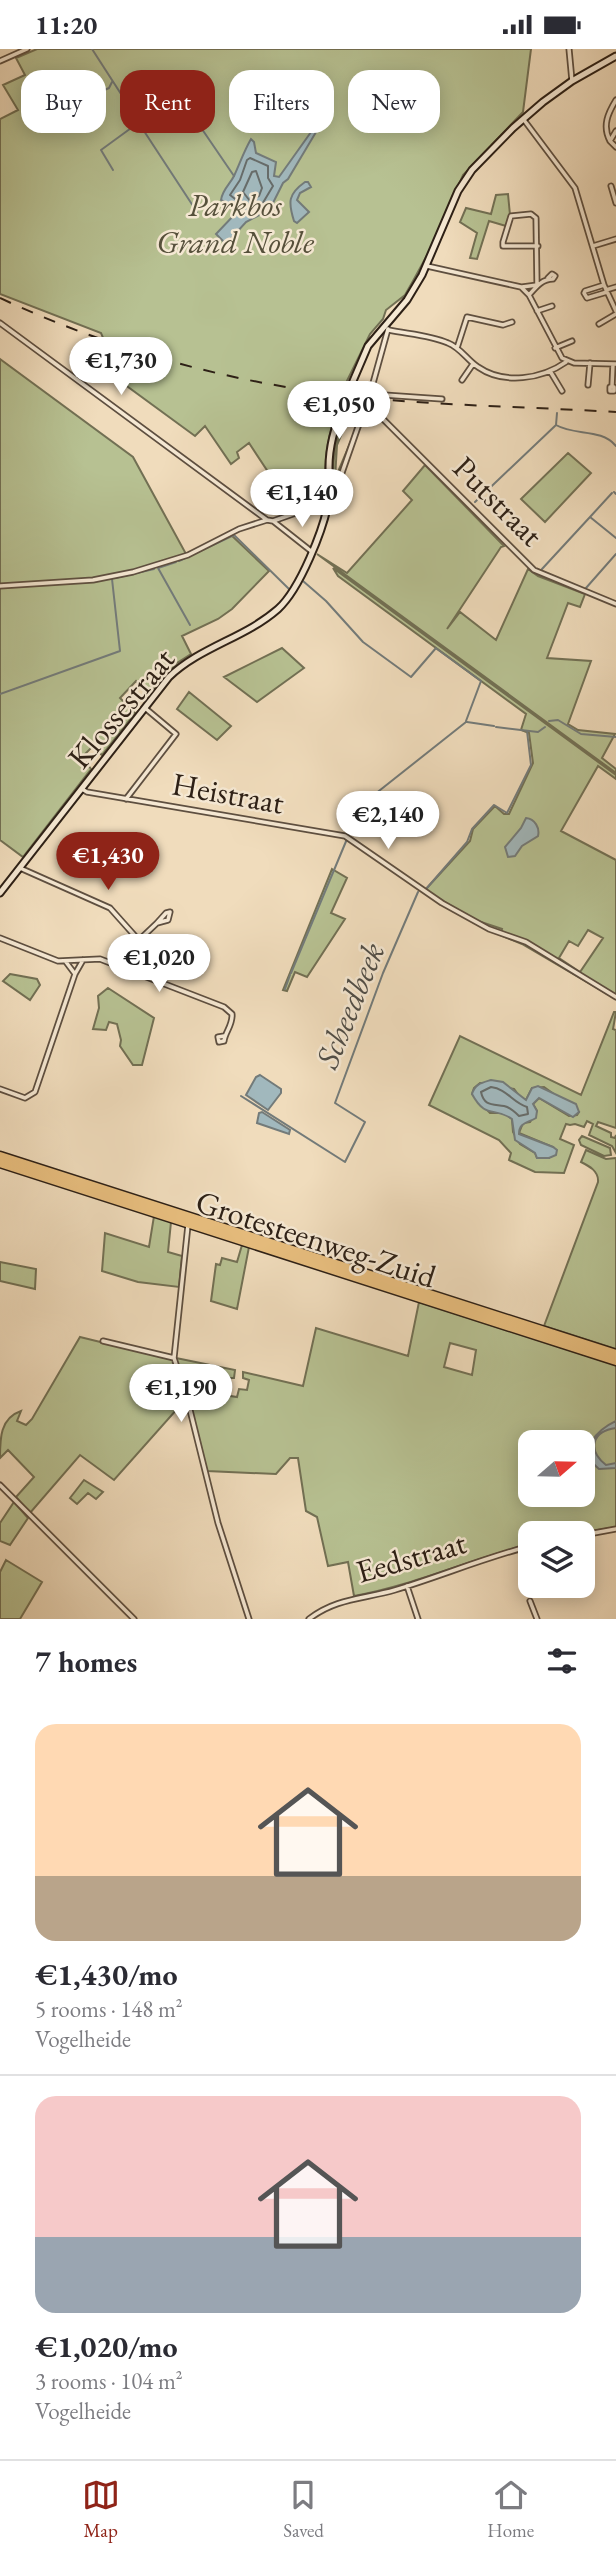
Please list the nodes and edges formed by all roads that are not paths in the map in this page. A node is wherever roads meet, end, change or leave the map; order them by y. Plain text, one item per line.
1 (27, 49) edge
2 (569, 49) edge
3 (616, 56) edge
4 (0, 61) edge
5 (572, 81) junction
6 (616, 100) edge
7 (522, 119) junction
8 (606, 121) junction
9 (616, 131) edge
10 (610, 141) junction
11 (616, 148) edge
12 (611, 186) dead end
13 (616, 203) edge
14 (616, 239) edge
15 (538, 246) junction
16 (593, 246) junction
17 (427, 266) junction
18 (548, 278) dead end
19 (537, 285) junction
20 (521, 287) junction
21 (616, 287) edge
22 (606, 289) junction
23 (529, 296) junction
24 (552, 306) dead end
25 (537, 311) junction
26 (616, 312) edge
27 (512, 322) dead end
28 (0, 323) edge
29 (599, 324) dead end
30 (387, 327) junction
31 (572, 341) dead end
32 (457, 348) junction
33 (555, 348) junction
34 (566, 362) junction
35 (590, 363) junction
36 (473, 364) junction
37 (614, 364) edge
38 (550, 371) junction
39 (462, 380) dead end
40 (588, 385) dead end
41 (611, 386) dead end
42 (562, 391) dead end
43 (442, 399) dead end
44 (330, 494) junction
45 (327, 507) junction
46 (267, 520) junction
47 (273, 521) junction
48 (311, 551) junction
49 (0, 586) edge
50 (616, 604) edge
51 (145, 708) junction
52 (82, 789) junction
53 (126, 799) junction
54 (20, 868) junction
55 (1, 891) edge
56 (157, 923) dead end
57 (0, 938) edge
58 (137, 942) junction
59 (83, 960) junction
60 (132, 960) junction
61 (66, 962) junction
62 (122, 967) junction
63 (134, 971) junction
64 (75, 974) junction
65 (616, 997) edge
66 (224, 1036) dead end
67 (0, 1089) edge
68 (0, 1156) edge
69 (0, 1163) edge
70 (189, 1223) junction
71 (103, 1341) dead end
72 (616, 1354) edge
73 (174, 1358) junction
74 (616, 1361) edge
75 (0, 1485) edge
76 (616, 1529) edge
77 (595, 1533) edge
78 (518, 1550) edge
79 (407, 1586) junction
80 (530, 1601) dead end
81 (134, 1619) edge
82 (249, 1619) edge
83 (309, 1619) edge
84 (418, 1619) edge
85 (537, 1619) edge

1 - 4 street
2 - 5 street
3 - 5 street
5 - 7 street
6 - 8 street
7 - 16 street
7 - 17 street
8 - 9 street
8 - 10 street
9 - 10 street
10 - 11 street
12 - 13 street
14 - 16 street
15 - 15 street
15 - 19 street
16 - 22 street
17 - 20 street
17 - 30 street
18 - 19 street
19 - 20 street
19 - 23 street
20 - 23 street
21 - 22 street
22 - 22 street
22 - 26 street
23 - 25 street
24 - 25 street
25 - 33 street
26 - 29 street
27 - 32 street
28 - 46 street
30 - 32 street
30 - 43 street
30 - 44 street, bridge
31 - 33 street
32 - 36 street
33 - 34 street
34 - 35 street
34 - 38 street
35 - 37 street
35 - 40 street
36 - 38 street
36 - 39 street
37 - 41 street
38 - 42 street
44 - 45 street
44 - 50 street, Putstraat
45 - 47 street
45 - 48 street
46 - 47 street
46 - 49 street
47 - 48 street
48 - 51 street, Klossestraat
51 - 52 street, Klossestraat
51 - 53 street
52 - 53 street, Heistraat
52 - 54 street, Klossestraat
53 - 65 street, Heistraat
54 - 55 street, Klossestraat
54 - 58 street
56 - 58 street
57 - 61 street
58 - 60 street
59 - 61 street
59 - 62 street
59 - 64 street
60 - 62 street
60 - 63 street
61 - 64 street
62 - 63 street
63 - 66 street
64 - 67 street
68 - 72 highway, Grotesteenweg-Zuid
69 - 70 highway, Grotesteenweg-Zuid
70 - 73 street
70 - 74 highway, Grotesteenweg-Zuid
71 - 73 street
73 - 82 street
75 - 81 street
76 - 77 street
78 - 79 street, Eedstraat
79 - 83 street, Eedstraat
79 - 84 street
80 - 85 street

